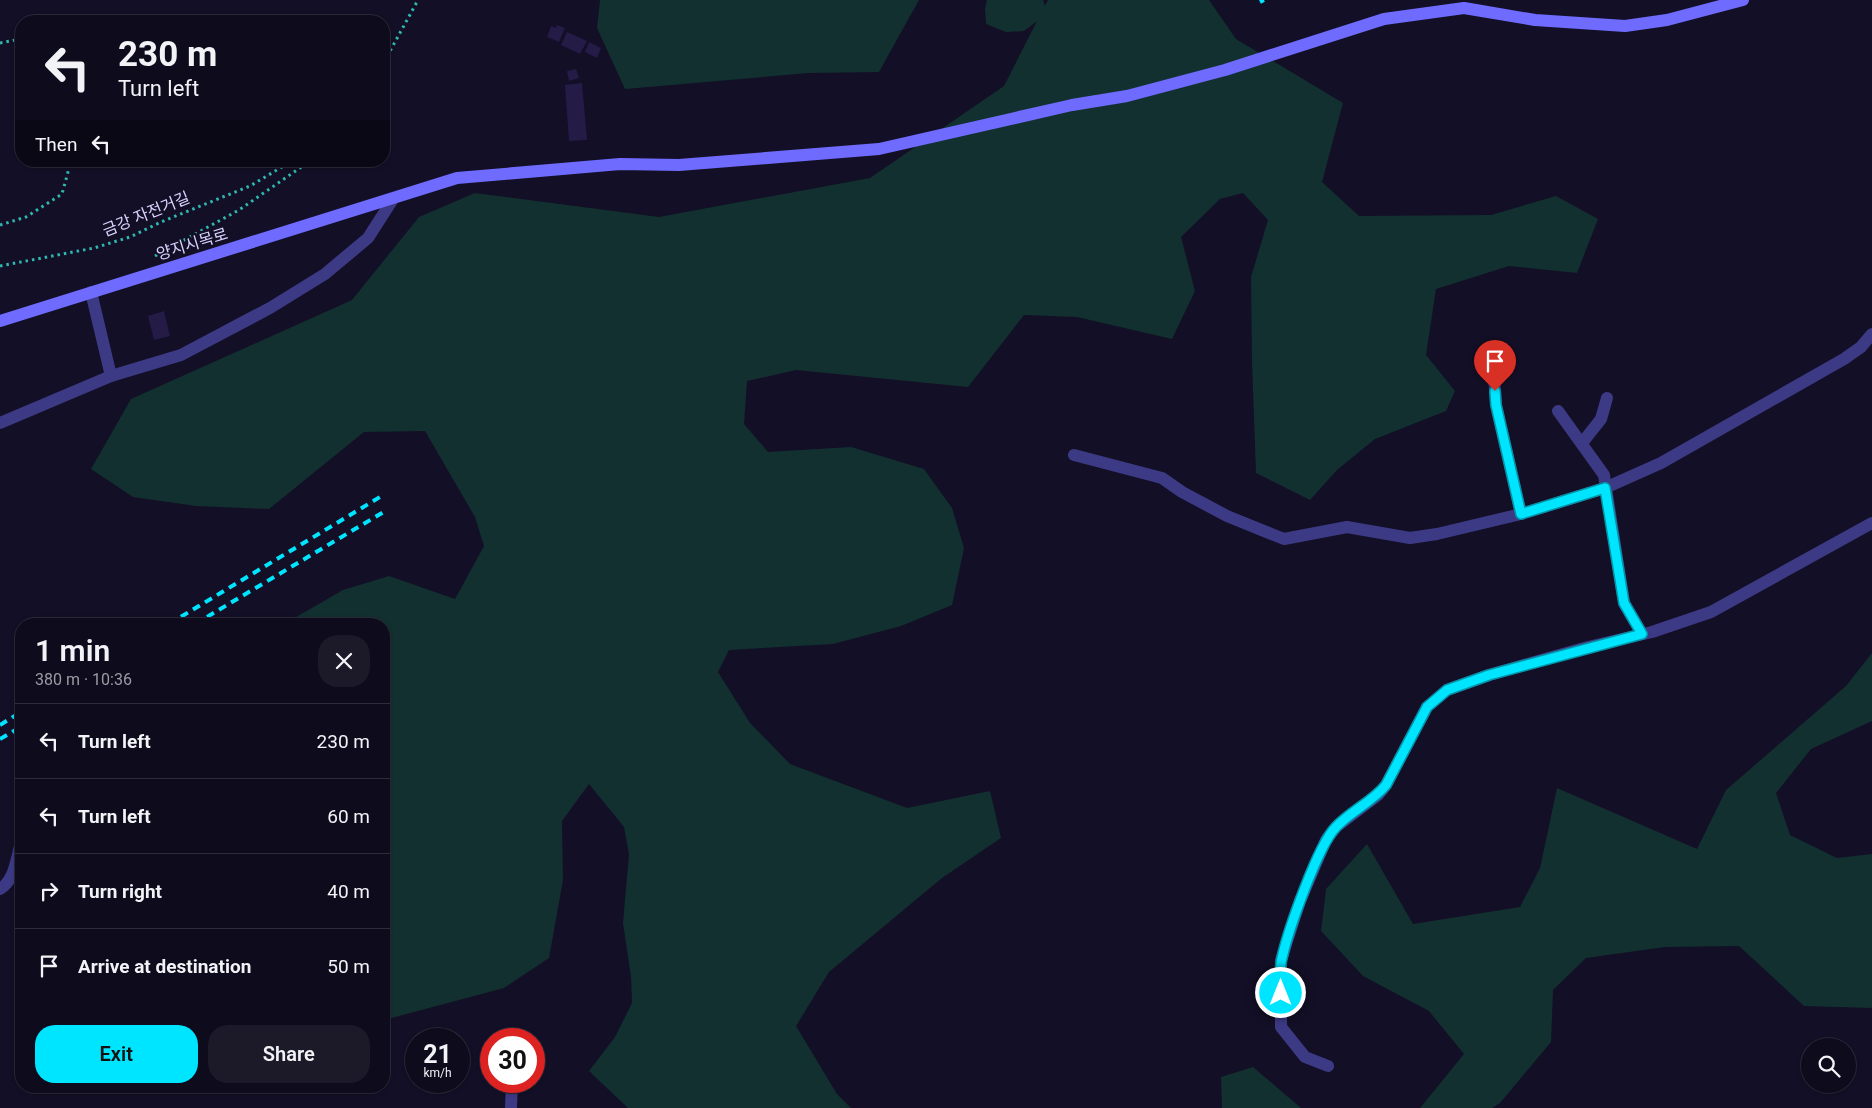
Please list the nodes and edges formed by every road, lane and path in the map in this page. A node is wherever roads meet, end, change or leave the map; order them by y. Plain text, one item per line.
1 (418, 0) edge
2 (1744, 0) edge
3 (15, 40) edge
4 (0, 42) edge
5 (390, 51) edge
6 (69, 167) edge
7 (282, 167) edge
8 (301, 167) edge
9 (394, 199) junction
10 (0, 225) edge
11 (153, 258) dead end
12 (0, 266) edge
13 (91, 292) junction
14 (0, 321) edge
15 (1872, 334) edge
16 (111, 376) junction
17 (1494, 376) dead end
18 (1608, 398) dead end
19 (1558, 410) dead end
20 (0, 423) edge
21 (1582, 443) junction
22 (1074, 455) dead end
23 (1605, 488) junction
24 (1521, 514) junction
25 (1872, 523) edge
26 (1642, 634) junction
27 (15, 863) edge
28 (0, 889) edge
29 (1328, 1066) dead end
30 (512, 1093) edge
31 (511, 1108) edge

1 - 5 path
2 - 9 street, 양지시목로
3 - 4 path
6 - 10 path
7 - 12 path, 금강 자전거길
8 - 11 path
9 - 13 street, 양지시목로
9 - 16 street
13 - 14 street, 양지시목로
13 - 16 street
15 - 23 street
16 - 20 street
17 - 24 street
18 - 21 street
19 - 21 street
21 - 23 street
22 - 24 street
23 - 24 street
23 - 26 street
25 - 26 street
26 - 29 street
27 - 28 street
30 - 31 street

